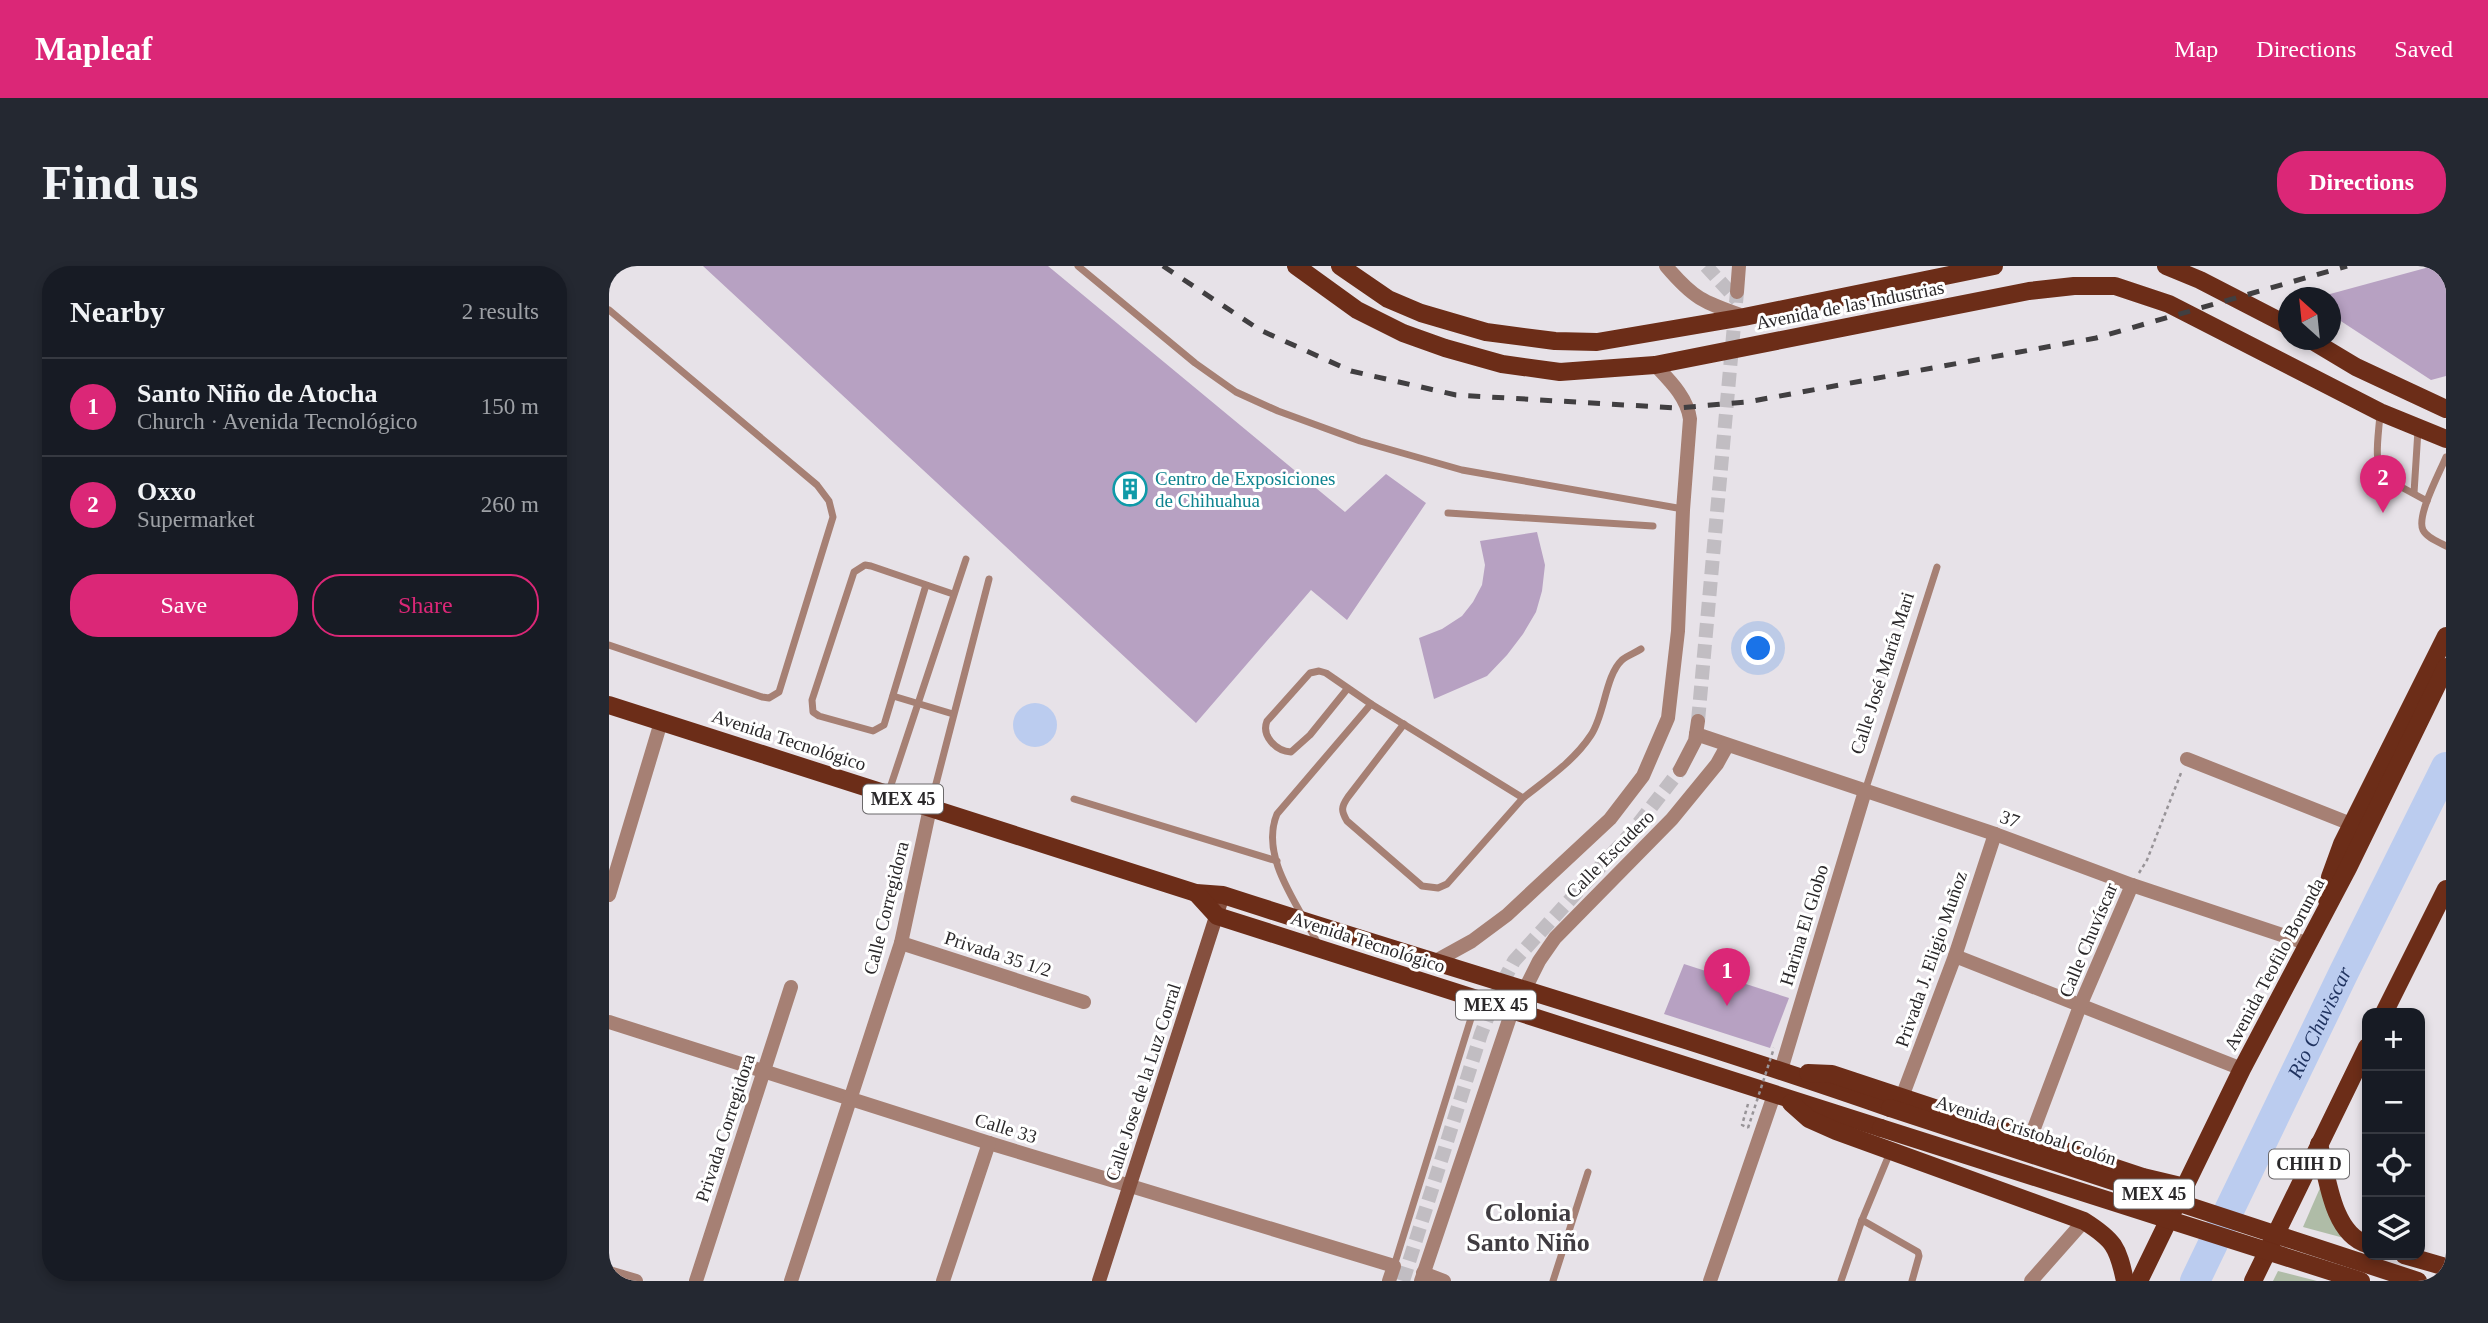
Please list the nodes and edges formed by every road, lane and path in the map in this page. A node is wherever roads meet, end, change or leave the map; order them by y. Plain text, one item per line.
1 (1078, 266) edge
2 (1296, 266) edge
3 (1340, 266) edge
4 (1666, 266) edge
5 (1739, 266) edge
6 (1994, 266) edge
7 (2166, 266) edge
8 (1737, 292) tunnel mouth
9 (609, 310) edge
10 (1744, 317) junction
11 (2278, 321) edge
12 (2328, 350) edge
13 (1655, 365) junction
14 (2446, 409) edge
15 (2380, 412) junction
16 (2418, 428) junction
17 (2446, 439) edge
18 (2446, 457) edge
19 (2414, 492) junction
20 (2427, 501) junction
21 (1683, 510) junction
22 (1448, 513) dead end
23 (1653, 526) dead end
24 (2446, 546) edge
25 (966, 559) dead end
26 (1937, 567) dead end
27 (989, 579) dead end
28 (926, 585) junction
29 (953, 594) junction
30 (2446, 636) edge
31 (609, 645) edge
32 (1641, 649) dead end
33 (2446, 667) edge
34 (1348, 688) junction
35 (893, 696) junction
36 (917, 702) junction
37 (1371, 704) junction
38 (609, 705) edge
39 (953, 714) junction
40 (661, 722) junction
41 (1404, 724) junction
42 (1727, 746) junction
43 (2187, 758) joint
44 (1680, 770) tunnel mouth
45 (1865, 791) junction
46 (888, 794) junction
47 (1523, 798) junction
48 (1074, 799) dead end
49 (930, 808) junction
50 (2351, 824) junction
51 (1995, 834) junction
52 (1276, 861) junction
53 (2132, 885) junction
54 (2446, 889) edge
55 (1196, 893) junction
56 (609, 895) edge
57 (1223, 895) junction
58 (2327, 909) junction
59 (1217, 916) junction
60 (1307, 922) junction
61 (901, 943) junction
62 (2309, 944) junction
63 (1320, 948) junction
64 (1955, 956) junction
65 (1434, 962) junction
66 (791, 987) dead end
67 (1524, 991) junction
68 (1477, 999) junction
69 (1084, 1002) dead end
70 (2080, 1006) junction
71 (2386, 1008) edge
72 (1512, 1010) junction
73 (609, 1022) edge
74 (1774, 1048) dead end
75 (2362, 1057) edge
76 (2242, 1069) junction
77 (763, 1073) junction
78 (1789, 1073) junction
79 (1752, 1088) junction
80 (1780, 1096) junction
81 (850, 1100) junction
82 (1896, 1102) junction
83 (2030, 1139) junction
84 (989, 1143) junction
85 (2319, 1144) junction
86 (1891, 1150) junction
87 (1587, 1172) dead end
88 (1130, 1186) junction
89 (2185, 1187) junction
90 (1861, 1220) junction
91 (2084, 1222) junction
92 (2362, 1242) edge
93 (2422, 1260) edge
94 (1394, 1266) junction
95 (2446, 1267) edge
96 (609, 1273) edge
97 (1422, 1277) edge
98 (636, 1281) edge
99 (696, 1281) edge
100 (791, 1281) edge
101 (943, 1281) edge
102 (1099, 1281) edge
103 (1389, 1281) edge
104 (1444, 1281) edge
105 (1553, 1281) edge
106 (1710, 1281) edge
107 (1841, 1281) edge
108 (1912, 1281) edge
109 (2031, 1281) edge
110 (2125, 1281) edge
111 (2139, 1281) edge
112 (2253, 1281) edge
113 (2361, 1281) edge
114 (2419, 1281) edge

1 - 21 lane
2 - 13 main road, Avenida de las Industrias
3 - 10 main road, Avenida de las Industrias
4 - 10 street
5 - 8 street
6 - 10 main road, Avenida de las Industrias
7 - 11 main road
9 - 31 lane
12 - 14 main road
13 - 15 main road, Avenida de las Industrias
13 - 21 street
15 - 16 main road, Avenida de las Industrias
15 - 19 lane
16 - 17 main road, Avenida de las Industrias
16 - 19 lane
18 - 20 lane
19 - 20 lane
20 - 24 lane
21 - 65 street
22 - 23 lane
25 - 29 lane
26 - 45 lane, Calle José María Mari
27 - 39 lane, Calle Corregidora
28 - 29 lane
28 - 35 lane
28 - 35 lane
29 - 36 lane
30 - 50 main road
32 - 47 lane
33 - 58 main road, Avenida Teofilo Borunda
34 - 34 lane
34 - 37 lane
35 - 36 lane
36 - 39 lane
36 - 46 lane
37 - 41 lane
37 - 52 lane
38 - 40 main road, Avenida Tecnológico / MEX 45
39 - 49 lane, Calle Corregidora
40 - 46 main road, Avenida Tecnológico / MEX 45
40 - 56 street
41 - 47 lane
41 - 47 lane
42 - 44 street, 37
42 - 45 street, 37
42 - 67 street, Calle Escudero
43 - 50 street
43 - 53 path, Calle Chuvíscar
45 - 51 street, 37
45 - 78 street, Harina El Globo
46 - 49 main road, Avenida Tecnológico / MEX 45
48 - 52 lane
49 - 55 main road, Avenida Tecnológico / MEX 45
49 - 61 street, Calle Corregidora
50 - 58 main road
51 - 53 street, 37
51 - 64 street, Privada J. Eligio Muñoz
52 - 60 lane
53 - 62 street, 37
53 - 70 street, Calle Chuvíscar
54 - 71 main road
55 - 57 main road, Avenida Tecnológico / MEX 45
55 - 59 main road, Avenida Tecnológico / MEX 45
57 - 59 main road, Calle Jose de la Luz Corral
57 - 60 main road, Avenida Tecnológico / MEX 45
58 - 62 main road, Avenida Teofilo Borunda
59 - 63 main road, Avenida Tecnológico / MEX 45
59 - 88 main road, Calle Jose de la Luz Corral
60 - 63 lane
60 - 65 main road, Avenida Tecnológico / MEX 45
61 - 69 street, Privada 35 1/2
61 - 81 street, Calle Corregidora
62 - 76 main road, Avenida Teofilo Borunda
63 - 68 main road, Avenida Tecnológico / MEX 45
64 - 70 street
64 - 82 street, Privada J. Eligio Muñoz
65 - 67 main road, Avenida Tecnológico / MEX 45
66 - 77 street, Privada Corregidora
67 - 78 main road, Avenida Tecnológico / MEX 45
68 - 72 main road, Avenida Tecnológico / MEX 45
68 - 94 lane
70 - 76 street
70 - 83 street, Calle Chuvíscar
72 - 79 main road, Avenida Tecnológico / MEX 45
72 - 97 street
73 - 77 street, Calle 33
74 - 79 path, bridge
75 - 85 main road, CHIH D
76 - 89 main road, Avenida Teofilo Borunda
77 - 81 street, Calle 33
77 - 99 street, Privada Corregidora
78 - 82 main road, Avenida Cristobal Colón / MEX 45
79 - 80 main road, Avenida Tecnológico / MEX 45
80 - 86 main road
80 - 106 street
80 - 113 main road, MEX 45, bridge
81 - 84 street, Calle 33
81 - 100 street, Calle Corregidora
82 - 83 main road
82 - 114 main road, Avenida Cristobal Colón / MEX 45, bridge
83 - 89 main road
84 - 88 street, Calle 33
84 - 101 street
85 - 92 main road
85 - 112 main road, CHIH D
86 - 90 lane
86 - 91 main road
87 - 105 lane
88 - 94 street, Calle 33
88 - 102 main road, Calle Jose de la Luz Corral
89 - 111 main road, Avenida Teofilo Borunda
90 - 107 lane
90 - 108 lane
91 - 109 street
91 - 110 main road
93 - 95 main road
94 - 103 street
96 - 98 street
97 - 104 street

